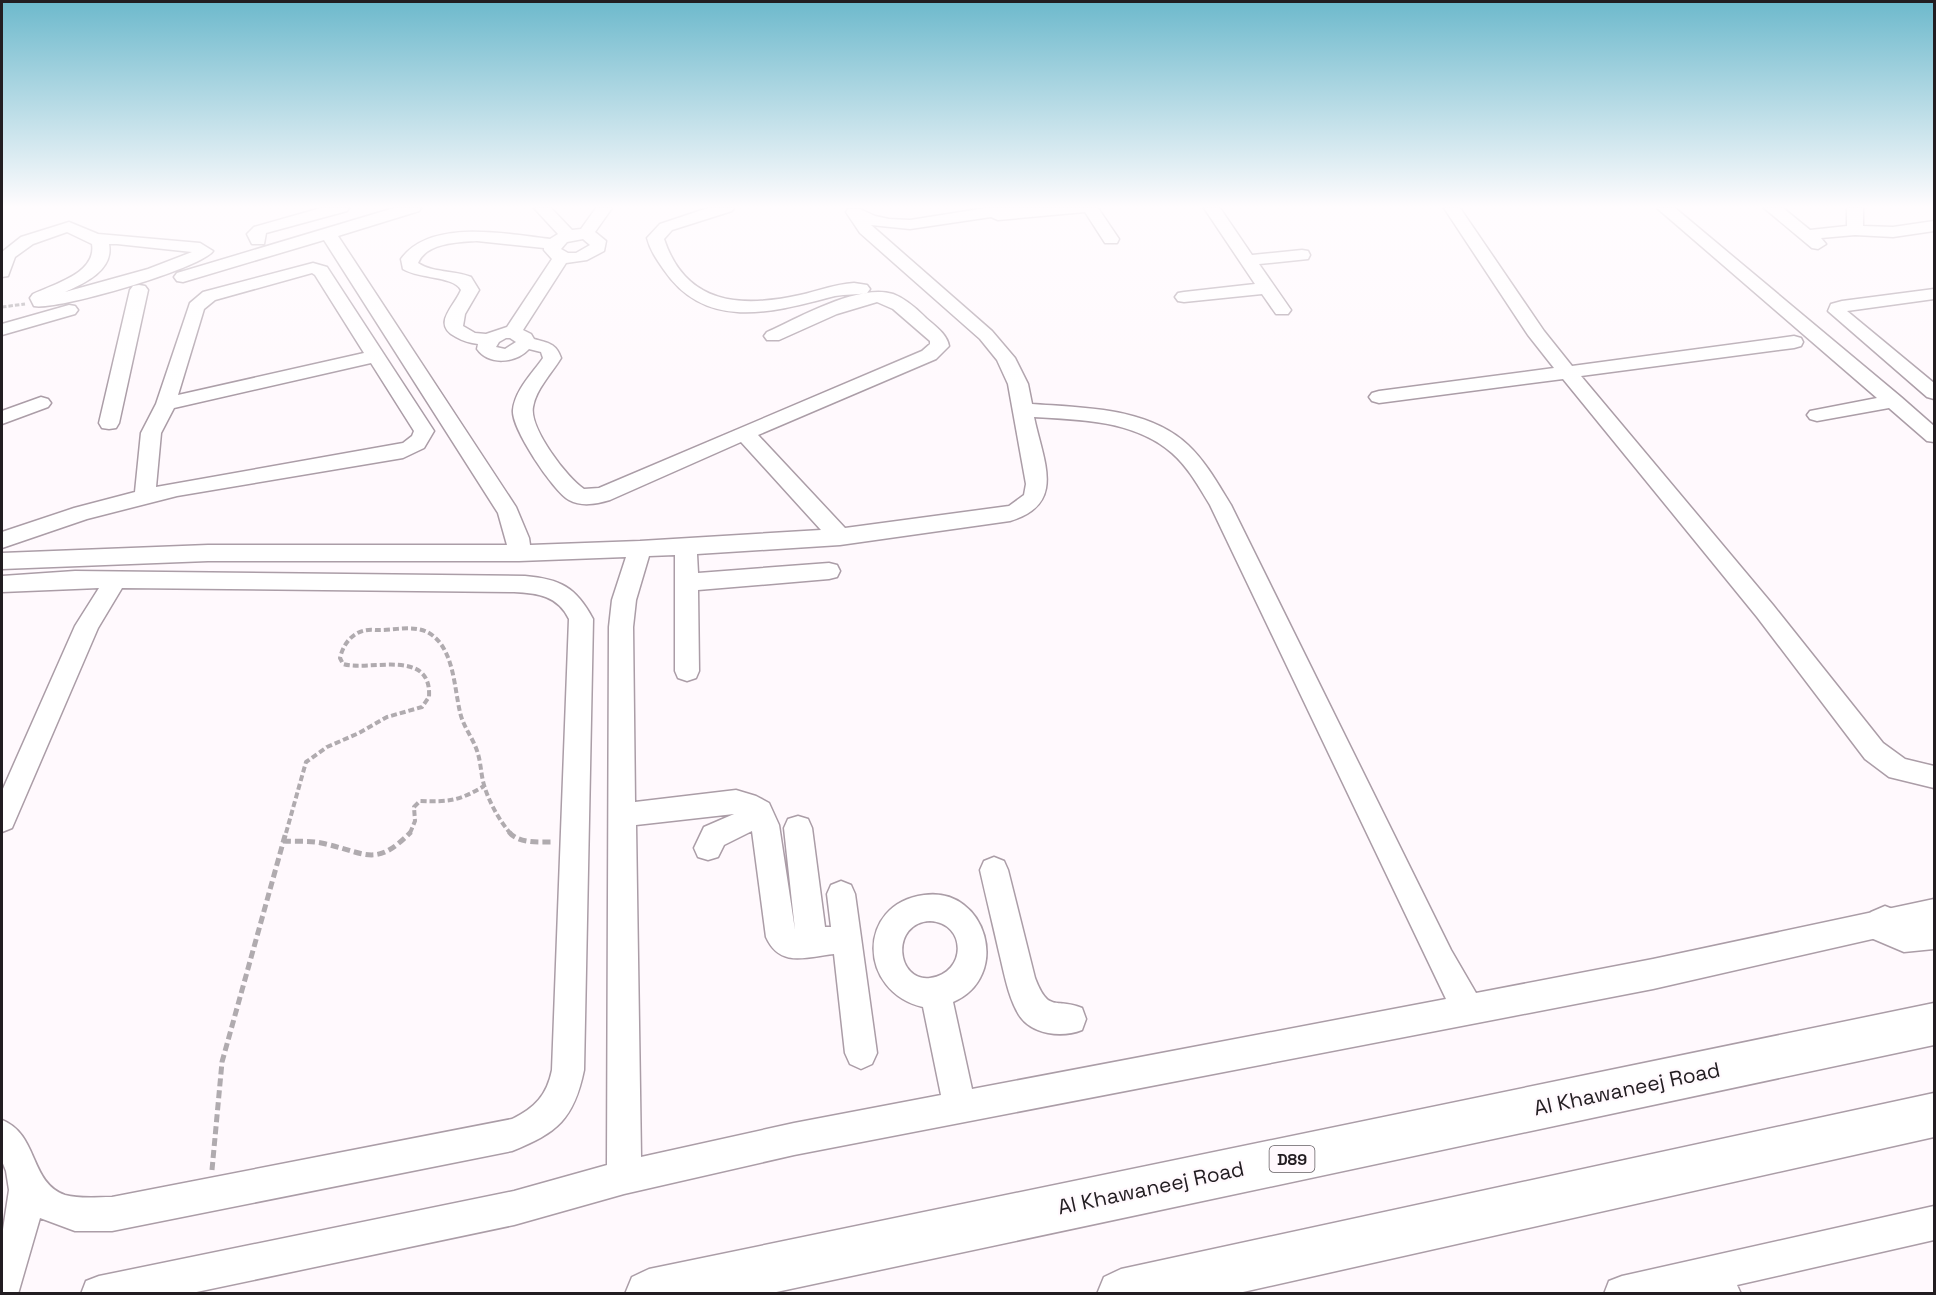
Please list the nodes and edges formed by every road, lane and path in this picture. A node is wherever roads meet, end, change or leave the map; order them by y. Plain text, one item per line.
1 (93, 268) edge
2 (167, 268) edge
3 (212, 268) edge
4 (351, 268) edge
5 (413, 268) edge
6 (550, 268) edge
7 (671, 268) edge
8 (911, 268) edge
9 (1254, 268) edge
10 (1491, 268) edge
11 (1736, 268) edge
12 (1267, 288) junction
13 (139, 290) junction
14 (1933, 295) edge
15 (877, 296) junction
16 (1184, 297) dead end
17 (1282, 309) dead end
18 (2, 330) edge
19 (773, 336) dead end
20 (519, 337) junction
21 (1794, 342) dead end
22 (376, 356) junction
23 (1566, 372) junction
24 (1933, 391) edge
25 (1379, 397) dead end
26 (1893, 401) junction
27 (40, 403) dead end
28 (166, 404) junction
29 (1023, 410) junction
30 (1816, 415) dead end
31 (2, 418) edge
32 (109, 423) dead end
33 (744, 433) junction
34 (1935, 436) edge
35 (145, 497) junction
36 (840, 537) junction
37 (2, 540) edge
38 (686, 547) junction
39 (640, 549) junction
40 (249, 553) junction
41 (519, 553) junction
42 (2, 561) edge
43 (829, 571) dead end
44 (115, 580) junction
45 (236, 580) junction
46 (686, 582) junction
47 (2, 584) edge
48 (687, 671) dead end
49 (27, 762) junction
50 (2, 768) edge
51 (1935, 777) edge
52 (484, 786) junction
53 (759, 811) junction
54 (623, 815) junction
55 (2, 820) edge
56 (798, 828) dead end
57 (283, 841) junction
58 (574, 841) junction
59 (708, 848) dead end
60 (994, 870) dead end
61 (841, 894) dead end
62 (1935, 912) edge
63 (1885, 925) junction
64 (1935, 930) edge
65 (1010, 936) junction
66 (812, 943) junction
67 (974, 944) junction
68 (848, 950) junction
69 (886, 954) junction
70 (935, 991) junction
71 (1468, 1009) junction
72 (1071, 1019) dead end
73 (1935, 1024) edge
74 (861, 1053) dead end
75 (960, 1106) junction
76 (1935, 1115) edge
77 (2, 1136) edge
78 (624, 1177) junction
79 (27, 1187) junction
80 (208, 1195) junction
81 (1933, 1224) edge
82 (1717, 1283) edge
83 (2, 1290) edge
84 (99, 1293) edge
85 (649, 1293) edge
86 (1121, 1293) edge
87 (1622, 1293) edge

1 - 2 street
3 - 13 street
4 - 41 street
5 - 20 street
6 - 20 street
7 - 15 street
8 - 29 street
9 - 12 street
10 - 23 street
11 - 26 street
12 - 16 street
12 - 17 street
13 - 18 street
13 - 32 street
14 - 24 street
15 - 19 street
15 - 33 street
20 - 33 street
21 - 23 street
22 - 28 street
22 - 28 street
22 - 35 street
23 - 25 street
23 - 51 street
26 - 30 street
26 - 34 street
27 - 31 street
28 - 35 street
29 - 36 street
29 - 71 street
33 - 36 street
35 - 37 street
36 - 38 street
38 - 39 street
38 - 46 street
39 - 41 street
39 - 54 street
40 - 41 street
40 - 42 street
40 - 45 street
43 - 46 street
44 - 45 street
44 - 47 street
44 - 49 street
45 - 58 street
46 - 48 street
49 - 50 street
49 - 55 street
52 - 57 path
52 - 57 path
52 - 58 path
53 - 54 street
53 - 59 street
53 - 66 street
54 - 78 street
56 - 66 street
57 - 80 path
58 - 80 street
60 - 65 street
61 - 68 street
62 - 63 street
63 - 64 highway
63 - 71 street
65 - 67 street
65 - 72 street
66 - 68 street
67 - 69 street
67 - 70 street
68 - 69 street
68 - 74 street
69 - 70 street
70 - 75 street
71 - 75 street
73 - 85 highway, Al Khawaneej Road / D89
75 - 78 street
76 - 86 highway
77 - 79 street
78 - 84 street
79 - 80 street
79 - 83 street
81 - 82 street
82 - 87 street

